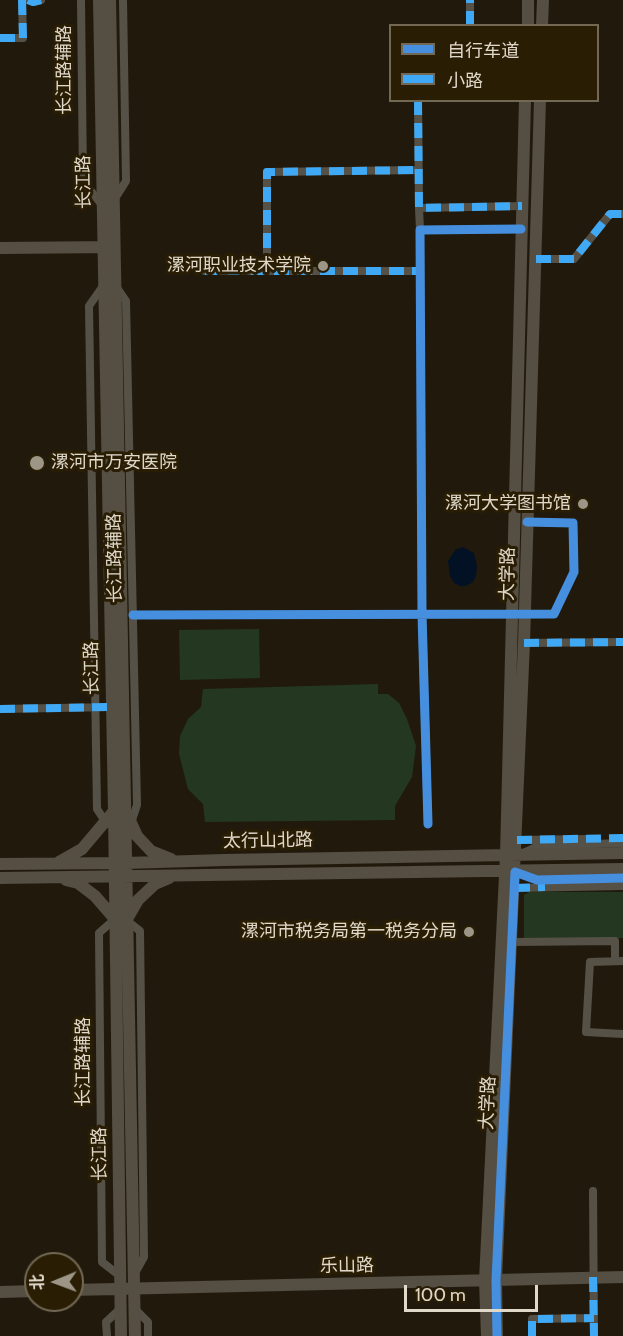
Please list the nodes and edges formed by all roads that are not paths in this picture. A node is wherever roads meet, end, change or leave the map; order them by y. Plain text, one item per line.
1 (22, 0) edge
2 (28, 0) edge
3 (41, 0) edge
4 (81, 0) edge
5 (99, 0) edge
6 (110, 0) edge
7 (123, 0) edge
8 (470, 0) edge
9 (528, 0) edge
10 (543, 0) edge
11 (470, 24) edge
12 (528, 24) edge
13 (543, 24) edge
14 (0, 38) edge
15 (418, 102) edge
16 (525, 102) edge
17 (540, 102) edge
18 (419, 170) junction
19 (107, 204) junction
20 (522, 207) junction
21 (419, 208) junction
22 (623, 214) edge
23 (521, 229) junction
24 (420, 230) junction
25 (109, 247) junction
26 (0, 248) edge
27 (536, 259) junction
28 (205, 271) dead end
29 (267, 271) junction
30 (420, 271) junction
31 (108, 284) junction
32 (527, 522) junction
33 (422, 614) junction
34 (133, 615) junction
35 (623, 642) edge
36 (525, 643) junction
37 (96, 707) junction
38 (111, 707) junction
39 (0, 709) edge
40 (120, 810) junction
41 (105, 822) junction
42 (428, 824) dead end
43 (124, 830) junction
44 (623, 838) edge
45 (517, 840) junction
46 (623, 843) edge
47 (538, 851) junction
48 (623, 853) edge
49 (511, 855) junction
50 (175, 861) junction
51 (57, 863) junction
52 (0, 864) edge
53 (623, 869) edge
54 (121, 870) junction
55 (510, 872) junction
56 (174, 875) junction
57 (536, 876) junction
58 (0, 878) edge
59 (56, 878) junction
60 (623, 878) edge
61 (623, 886) edge
62 (515, 888) junction
63 (121, 920) junction
64 (512, 942) junction
65 (619, 961) edge
66 (623, 1034) edge
67 (593, 1191) dead end
68 (120, 1276) junction
69 (593, 1277) junction
70 (623, 1277) edge
71 (491, 1280) junction
72 (134, 1282) junction
73 (120, 1289) junction
74 (84, 1290) edge
75 (24, 1291) edge
76 (0, 1292) edge
77 (134, 1308) junction
78 (120, 1309) junction
79 (594, 1318) junction
80 (106, 1336) edge
81 (121, 1336) edge
82 (135, 1336) edge
83 (148, 1336) edge
84 (487, 1336) edge
85 (497, 1336) edge
86 (532, 1336) edge
87 (594, 1336) edge

1 - 14 street
2 - 3 street
4 - 19 street, 长江路辅路
5 - 19 main road, 长江路
6 - 19 main road, 长江路
7 - 19 street
8 - 11 street
9 - 12 main road
10 - 13 main road
15 - 18 street
16 - 20 main road, 大学路
17 - 27 main road, 大学路
18 - 21 street
18 - 29 street
19 - 25 main road, 长江路
20 - 21 street
20 - 23 main road, 大学路
21 - 24 street
22 - 27 street
23 - 24 street
23 - 49 main road, 大学路
24 - 30 street
25 - 26 main road
25 - 31 main road, 长江路
27 - 32 main road, 大学路
28 - 29 street
29 - 30 street
30 - 33 street
31 - 34 street, 长江路辅路
31 - 37 street, 长江路辅路
31 - 38 main road, 长江路
31 - 40 main road, 长江路
32 - 33 street
32 - 36 main road, 大学路
33 - 34 street
33 - 42 street
34 - 43 street, 长江路辅路
35 - 36 street
36 - 45 main road, 大学路
37 - 38 street
37 - 39 street
37 - 41 street, 长江路辅路
38 - 40 main road, 长江路
40 - 41 main road
40 - 43 main road, 长江路
40 - 43 main road
41 - 43 street, 长江路辅路
41 - 51 main road
43 - 50 main road
43 - 54 main road, 长江路
44 - 45 street
45 - 49 main road, 大学路
46 - 47 street
47 - 48 main road, 太行山北路
47 - 49 main road, 太行山北路
49 - 50 main road, 太行山北路
49 - 55 main road, 大学路
50 - 54 main road, 太行山北路
51 - 52 main road, 太行山北路
51 - 54 main road, 太行山北路
53 - 57 main road, 太行山北路
54 - 56 main road, 太行山北路
54 - 59 main road, 太行山北路
54 - 63 main road, 长江路
55 - 56 main road, 太行山北路
55 - 57 main road, 太行山北路
55 - 62 main road, 大学路
55 - 71 main road, 大学路
56 - 63 main road
57 - 60 street
58 - 59 main road, 太行山北路
59 - 63 main road
61 - 62 street
62 - 64 main road, 大学路
63 - 68 main road, 长江路
63 - 68 street, 长江路辅路
63 - 72 main road, 长江路
64 - 65 street
64 - 71 main road, 大学路
65 - 66 street
67 - 69 street
68 - 73 main road, 长江路
69 - 70 main road, 乐山路
69 - 71 main road, 乐山路
69 - 79 street
71 - 72 main road, 乐山路
71 - 84 main road, 大学路
71 - 85 main road, 大学路
72 - 73 main road, 乐山路
72 - 77 main road, 长江路
73 - 74 main road, 乐山路
73 - 78 main road, 长江路
75 - 76 main road
77 - 82 main road, 长江路
77 - 83 street
78 - 80 street
78 - 81 main road, 长江路
79 - 86 street
79 - 87 street

